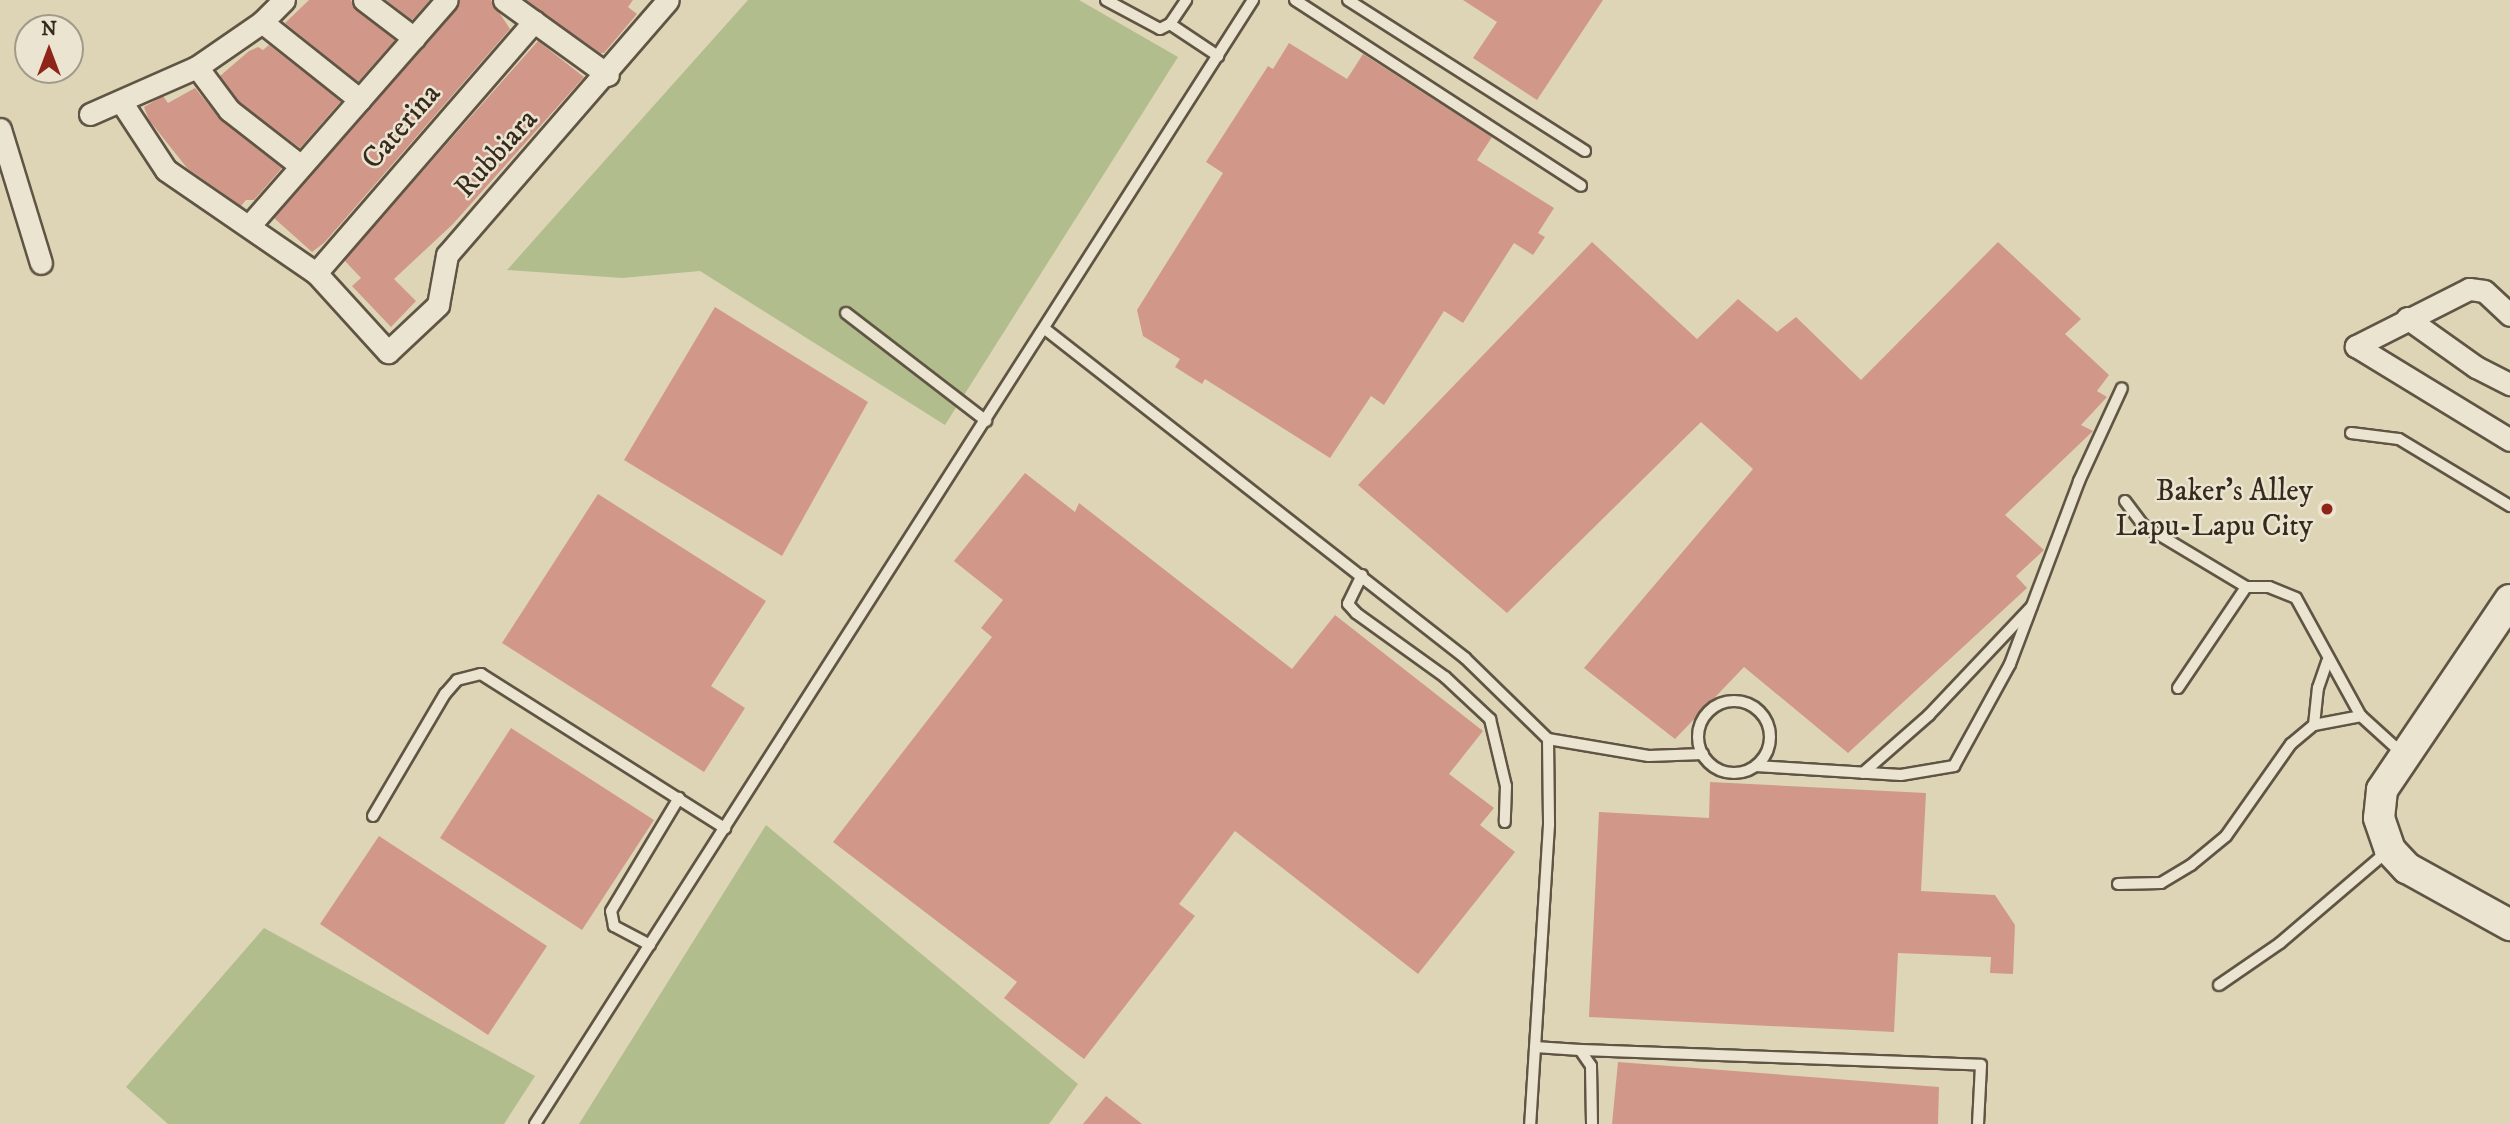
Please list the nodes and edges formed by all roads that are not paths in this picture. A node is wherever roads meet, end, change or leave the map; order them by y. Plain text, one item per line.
1 (284, 0) edge
2 (365, 0) edge
3 (447, 0) edge
4 (504, 0) edge
5 (1106, 0) edge
6 (1186, 0) edge
7 (1253, 0) edge
8 (1294, 0) edge
9 (1348, 0) edge
10 (659, 3) edge
11 (534, 21) junction
12 (262, 22) junction
13 (1170, 24) junction
14 (414, 38) junction
15 (1218, 56) junction
16 (197, 67) junction
17 (608, 75) junction
18 (360, 100) junction
19 (122, 103) junction
20 (90, 114) dead end
21 (0, 129) edge
22 (1586, 150) dead end
23 (301, 166) junction
24 (1581, 186) dead end
25 (249, 226) junction
26 (41, 263) dead end
27 (316, 273) junction
28 (846, 313) dead end
29 (2510, 315) edge
30 (2407, 318) junction
31 (1045, 329) junction
32 (2510, 384) edge
33 (2122, 388) dead end
34 (986, 421) junction
35 (2351, 433) dead end
36 (2510, 440) edge
37 (2125, 500) dead end
38 (2510, 506) edge
39 (1362, 575) junction
40 (2246, 587) junction
41 (2510, 600) edge
42 (2035, 603) junction
43 (2327, 662) junction
44 (2178, 688) dead end
45 (2361, 716) junction
46 (2315, 725) junction
47 (1548, 739) junction
48 (1703, 754) junction
49 (2404, 755) junction
50 (1756, 766) junction
51 (1863, 773) junction
52 (678, 798) junction
53 (373, 816) dead end
54 (1505, 821) dead end
55 (725, 828) junction
56 (2390, 850) junction
57 (2118, 884) dead end
58 (2510, 925) edge
59 (650, 945) junction
60 (2218, 985) dead end
61 (1535, 1047) junction
62 (1580, 1051) junction
63 (535, 1124) edge
64 (1530, 1124) edge
65 (1592, 1124) edge
66 (1978, 1124) edge

1 - 12 street
2 - 14 street
3 - 14 street
4 - 11 street
5 - 13 lane
6 - 13 lane
7 - 15 lane
8 - 24 lane
9 - 22 lane
10 - 17 street, Rubbiara
11 - 17 street
11 - 27 street, Caterina
12 - 16 street
12 - 18 street
13 - 15 lane
14 - 18 street
15 - 31 lane
16 - 19 street
16 - 23 street
17 - 27 street, Rubbiara
18 - 23 street
19 - 20 street
19 - 25 street
21 - 26 street
23 - 25 street
25 - 27 street
28 - 34 lane
29 - 30 street
30 - 32 street
30 - 36 street
31 - 34 lane
31 - 39 lane
33 - 42 lane
34 - 55 lane
35 - 38 lane
37 - 40 lane
39 - 47 lane
39 - 54 lane
40 - 43 lane
40 - 44 lane
41 - 49 street
42 - 51 lane
42 - 51 lane
43 - 45 lane
43 - 46 lane
45 - 46 lane
45 - 49 lane
46 - 57 lane
47 - 48 lane
47 - 61 lane
48 - 50 lane
48 - 50 lane
49 - 56 street
50 - 51 lane
52 - 53 lane
52 - 55 lane
52 - 59 lane
55 - 59 lane
56 - 58 street
56 - 60 lane
59 - 63 lane
61 - 62 lane
61 - 64 lane
62 - 65 lane
62 - 66 lane

